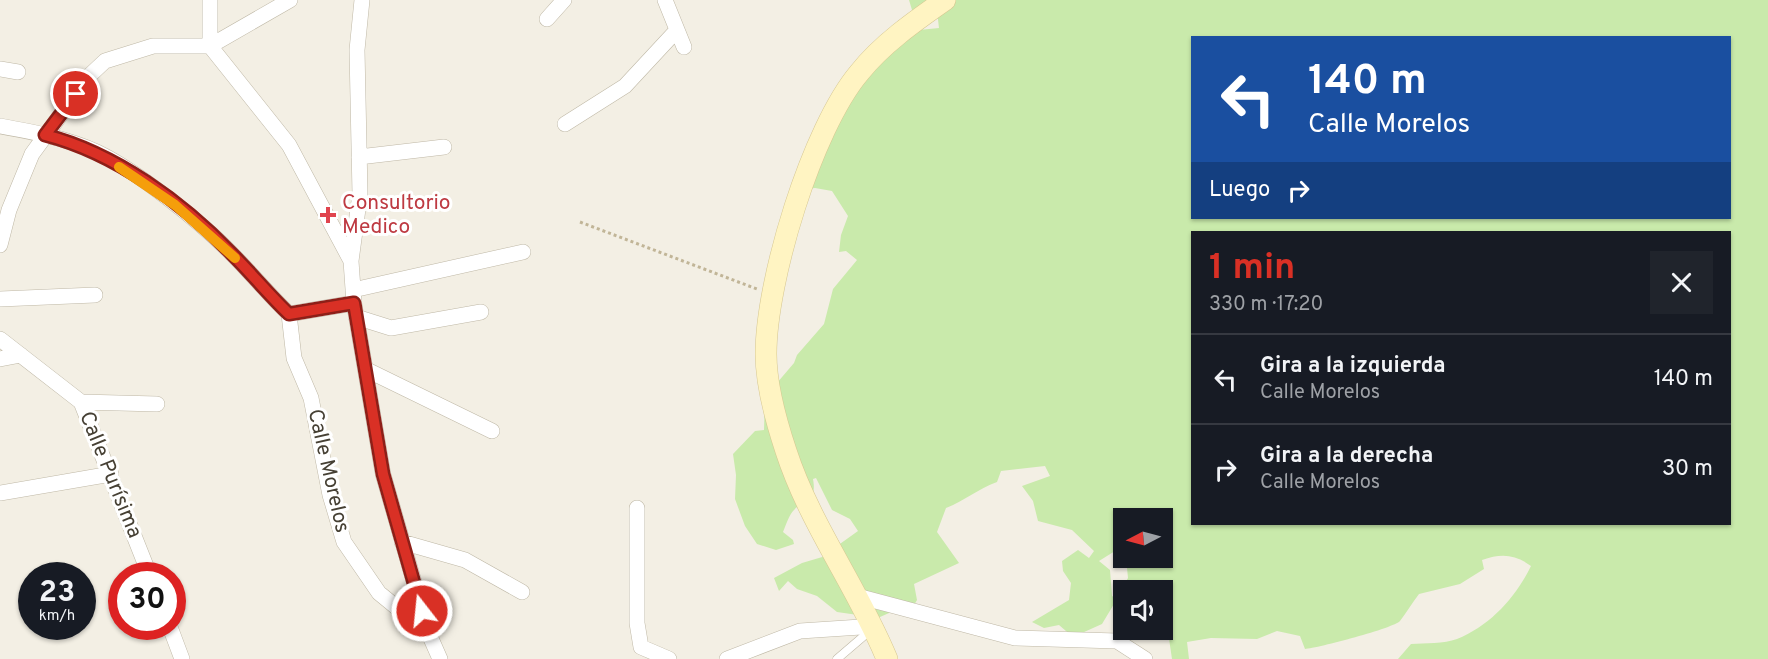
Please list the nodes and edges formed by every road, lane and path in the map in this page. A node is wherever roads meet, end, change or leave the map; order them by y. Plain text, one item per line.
1 (210, 0) edge
2 (290, 0) edge
3 (362, 0) edge
4 (564, 0) edge
5 (665, 0) edge
6 (945, 0) edge
7 (547, 19) dead end
8 (677, 30) junction
9 (210, 46) junction
10 (684, 47) dead end
11 (0, 69) edge
12 (18, 72) dead end
13 (565, 124) dead end
14 (0, 126) edge
15 (45, 135) junction
16 (444, 147) dead end
17 (359, 157) junction
18 (4, 208) edge
19 (580, 222) dead end
20 (0, 245) edge
21 (522, 252) dead end
22 (351, 261) junction
23 (95, 295) dead end
24 (773, 296) junction
25 (0, 299) edge
26 (354, 303) junction
27 (481, 312) dead end
28 (289, 314) junction
29 (0, 339) edge
30 (21, 355) junction
31 (0, 359) edge
32 (365, 369) junction
33 (81, 402) junction
34 (157, 404) dead end
35 (492, 431) dead end
36 (111, 474) junction
37 (0, 493) edge
38 (637, 508) dead end
39 (402, 542) junction
40 (145, 562) edge
41 (522, 592) dead end
42 (857, 596) junction
43 (873, 625) junction
44 (429, 634) junction
45 (175, 640) edge
46 (182, 659) edge
47 (440, 659) edge
48 (669, 659) edge
49 (727, 659) edge
50 (837, 659) edge
51 (887, 659) edge
52 (1145, 659) edge

1 - 9 street
2 - 9 street
3 - 17 street
4 - 7 street
5 - 8 street
6 - 24 main road
8 - 10 street
8 - 13 street
9 - 15 street
9 - 22 street
11 - 12 street
14 - 15 street
15 - 18 street
15 - 28 street
16 - 17 street
17 - 22 street
18 - 20 street
19 - 24 path
21 - 26 street
22 - 26 street
23 - 25 street
24 - 42 main road
26 - 27 street
26 - 28 street
26 - 32 street
28 - 44 street, Calle Morelos
29 - 30 street, Calle Purísima
30 - 31 street
30 - 33 street, Calle Purísima
32 - 35 street
32 - 39 street
33 - 34 street
33 - 36 street, Calle Purísima
36 - 37 street
36 - 40 street, Calle Purísima
38 - 48 street
39 - 41 street
39 - 44 street
42 - 43 main road
42 - 52 street
43 - 49 street
43 - 50 lane
43 - 51 main road
44 - 47 street
45 - 46 street

